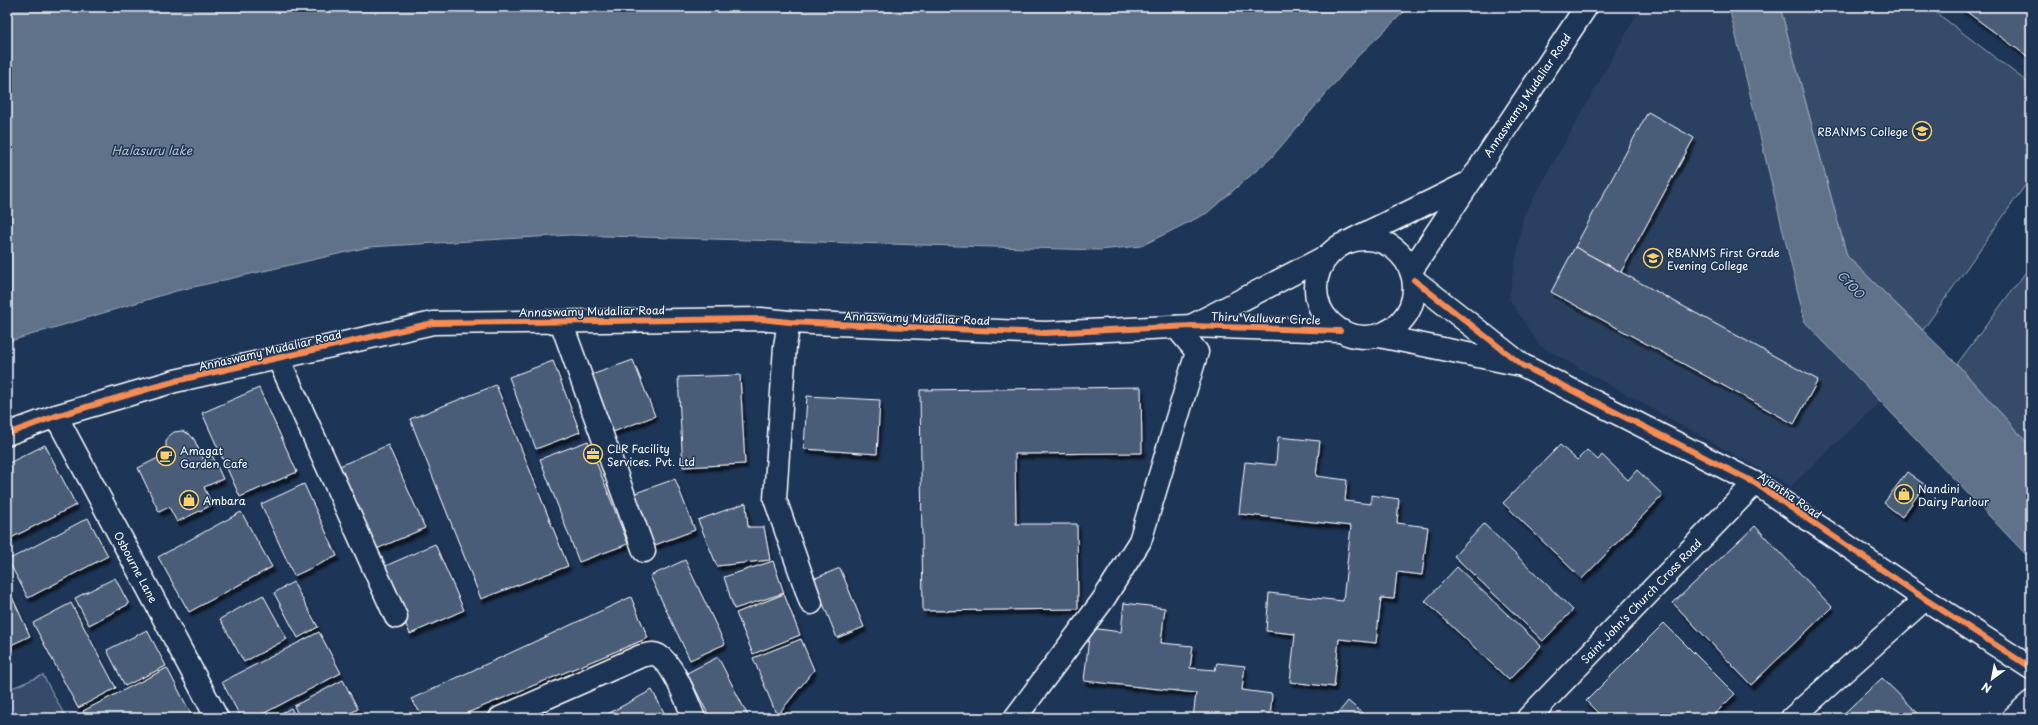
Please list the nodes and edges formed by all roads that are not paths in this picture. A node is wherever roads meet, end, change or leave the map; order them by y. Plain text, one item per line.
1 (1586, 7) edge
2 (1468, 183) junction
3 (1349, 241) junction
4 (1327, 256) junction
5 (1412, 276) junction
6 (561, 322) junction
7 (789, 322) junction
8 (1184, 326) junction
9 (1340, 331) junction
10 (1379, 336) junction
11 (278, 358) junction
12 (1522, 365) junction
13 (56, 416) junction
14 (7, 434) edge
15 (1755, 483) junction
16 (644, 551) dead end
17 (1925, 599) junction
18 (811, 603) dead end
19 (396, 618) dead end
20 (2031, 668) edge
21 (2031, 702) edge
22 (217, 718) edge
23 (500, 718) edge
24 (694, 718) edge
25 (1015, 718) edge
26 (1528, 718) edge
27 (1792, 718) edge
28 (2013, 718) edge

1 - 2 street, Annaswamy Mudaliar Road
2 - 3 street, Thiru Valluvar Circle
2 - 5 street, Thiru Valluvar Circle
3 - 4 street, Thiru Valluvar Circle
3 - 5 street, Thiru Valluvar Circle
4 - 8 street, Thiru Valluvar Circle
4 - 9 street, Thiru Valluvar Circle
5 - 10 street, Thiru Valluvar Circle
5 - 12 street, Thiru Valluvar Circle
6 - 7 street, Annaswamy Mudaliar Road
6 - 11 street, Annaswamy Mudaliar Road
6 - 16 street
7 - 8 street, Annaswamy Mudaliar Road
7 - 18 street
8 - 9 street, Thiru Valluvar Circle
8 - 25 street
9 - 10 street, Thiru Valluvar Circle
10 - 12 street, Thiru Valluvar Circle
11 - 13 street, Annaswamy Mudaliar Road
11 - 19 street
12 - 15 street, Ajantha Road
13 - 14 street, Annaswamy Mudaliar Road
13 - 22 street, Osbourne Lane
15 - 17 street, Ajantha Road
15 - 26 street, Saint John's Church Cross Road
17 - 20 street, Ajantha Road
17 - 27 street
21 - 28 street
23 - 24 street

